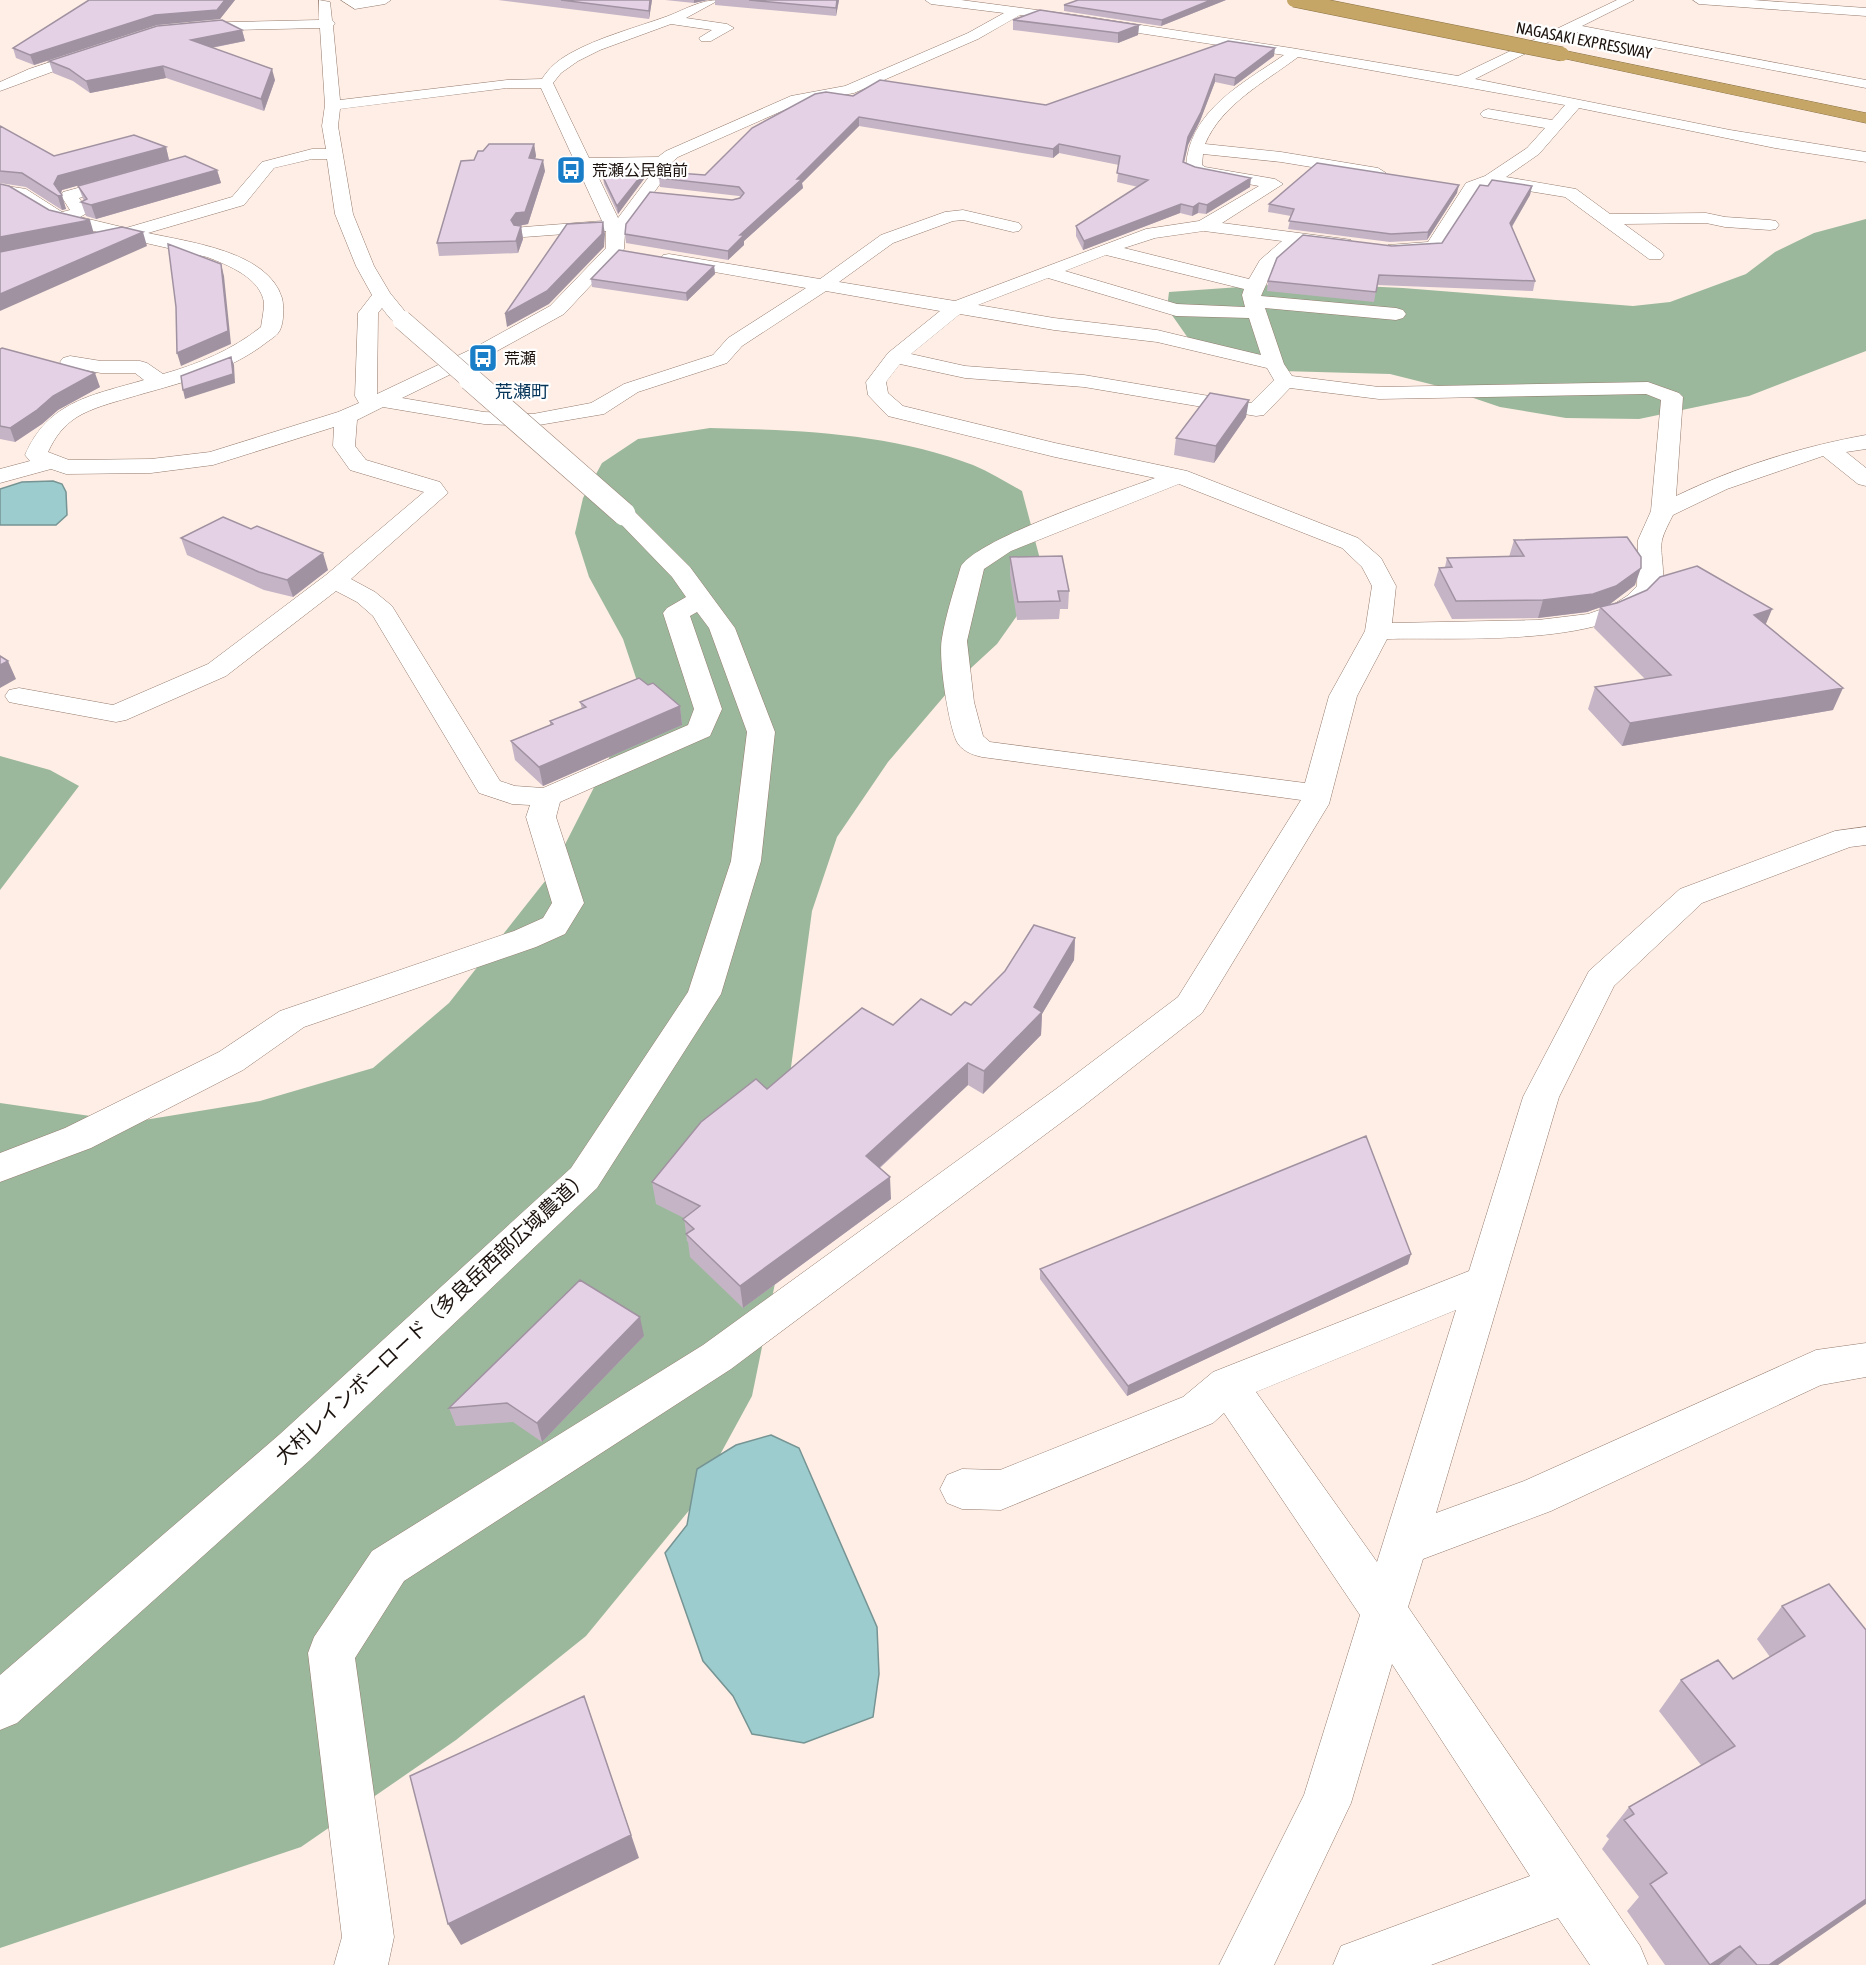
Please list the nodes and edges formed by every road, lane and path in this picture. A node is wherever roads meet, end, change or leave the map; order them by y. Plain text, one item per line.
1 (324, 0) edge
2 (347, 0) edge
3 (385, 0) edge
4 (713, 0) edge
5 (931, 0) edge
6 (1294, 0) edge
7 (1342, 0) edge
8 (1628, 0) edge
9 (1699, 0) edge
10 (1058, 3) dead end
11 (289, 10) dead end
12 (1866, 12) edge
13 (1025, 13) junction
14 (671, 20) junction
15 (328, 23) junction
16 (272, 26) junction
17 (1568, 27) junction
18 (176, 29) edge
19 (706, 38) dead end
20 (285, 39) dead end
21 (108, 47) edge
22 (1294, 54) junction
23 (1460, 81) junction
24 (546, 84) junction
25 (1866, 84) edge
26 (0, 87) edge
27 (1575, 103) junction
28 (333, 105) junction
29 (1866, 107) edge
30 (1488, 114) dead end
31 (1866, 118) edge
32 (1556, 125) junction
33 (1195, 148) junction
34 (334, 154) junction
35 (1281, 157) junction
36 (1866, 157) edge
37 (662, 162) junction
38 (582, 163) junction
39 (136, 177) edge
40 (1398, 177) edge
41 (1491, 180) junction
42 (1275, 184) junction
43 (1453, 186) edge
44 (1472, 187) junction
45 (0, 190) edge
46 (644, 193) junction
47 (666, 195) edge
48 (60, 218) junction
49 (1606, 219) junction
50 (1770, 225) dead end
51 (1204, 226) junction
52 (1013, 227) dead end
53 (524, 232) edge
54 (123, 234) junction
55 (614, 236) junction
56 (1297, 238) junction
57 (92, 243) edge
58 (1105, 249) junction
59 (1655, 255) dead end
60 (1049, 272) junction
61 (823, 285) junction
62 (382, 296) junction
63 (1255, 300) junction
64 (955, 308) junction
65 (1396, 314) dead end
66 (895, 357) junction
67 (69, 362) dead end
68 (1279, 373) junction
69 (159, 381) junction
70 (374, 402) junction
71 (346, 417) junction
72 (1866, 442) edge
73 (1828, 448) junction
74 (50, 462) junction
75 (0, 476) edge
76 (1179, 476) junction
77 (1866, 479) edge
78 (1663, 511) junction
79 (335, 580) junction
80 (701, 599) junction
81 (1378, 631) junction
82 (20, 696) dead end
83 (1317, 793) junction
84 (547, 796) junction
85 (1866, 836) edge
86 (0, 1168) edge
87 (1485, 1281) junction
88 (1866, 1360) edge
89 (1228, 1385) junction
90 (962, 1489) dead end
91 (1405, 1545) junction
92 (1384, 1611) junction
93 (0, 1706) edge
94 (1568, 1888) junction
95 (361, 1965) edge
96 (1246, 1965) edge
97 (1360, 1965) edge
98 (1621, 1965) edge

1 - 15 street, 大村レインボーロード（多良岳西部広域農道）
2 - 3 street
4 - 14 street
5 - 13 street
6 - 31 highway, NAGASAKI EXPRESSWAY, bridge
7 - 29 highway, NAGASAKI EXPRESSWAY
8 - 17 street
9 - 12 street
10 - 13 street
11 - 16 street
13 - 22 street
13 - 37 street
14 - 19 street
14 - 24 street
15 - 16 street
15 - 28 street, 大村レインボーロード（多良岳西部広域農道）
16 - 18 street
16 - 20 street
17 - 23 street
17 - 25 street
21 - 26 street
22 - 23 street
22 - 33 street
23 - 27 street
24 - 28 street
24 - 38 street
27 - 32 street
27 - 36 street
28 - 34 street, 大村レインボーロード（多良岳西部広域農道）
30 - 32 street
32 - 41 street
33 - 35 street
33 - 42 street
34 - 54 street
34 - 62 street, 大村レインボーロード（多良岳西部広域農道）
35 - 40 street
35 - 42 street
37 - 38 street
37 - 46 street
38 - 55 street
39 - 48 street
41 - 44 street
41 - 49 street
42 - 51 street
43 - 44 street
44 - 56 street
45 - 48 street
46 - 47 street
46 - 55 street
48 - 54 street
49 - 50 street
49 - 59 street
51 - 56 street
51 - 58 street
52 - 61 street
53 - 55 street
54 - 57 street
54 - 69 street
55 - 61 street
55 - 70 street
56 - 63 street
58 - 60 street
58 - 63 street
60 - 63 street
60 - 64 street
61 - 64 street
61 - 70 street
62 - 70 street
62 - 80 street, 大村レインボーロード（多良岳西部広域農道）, bridge
63 - 65 street
63 - 68 street
64 - 66 street
64 - 68 street
66 - 68 street
66 - 76 street
67 - 69 street
68 - 78 street
69 - 74 street
70 - 71 street
71 - 74 street
71 - 79 street
72 - 73 street
73 - 77 street
73 - 78 street
74 - 75 street
76 - 81 street
76 - 83 street
78 - 81 street
79 - 82 street
79 - 84 street
80 - 84 street
80 - 93 street, 大村レインボーロード（多良岳西部広域農道）
81 - 83 street
83 - 95 street
84 - 86 street
85 - 87 street
87 - 89 street
87 - 91 street
88 - 91 street
89 - 90 street
89 - 92 street
91 - 92 street
92 - 94 street
92 - 96 street
94 - 97 street
94 - 98 street

